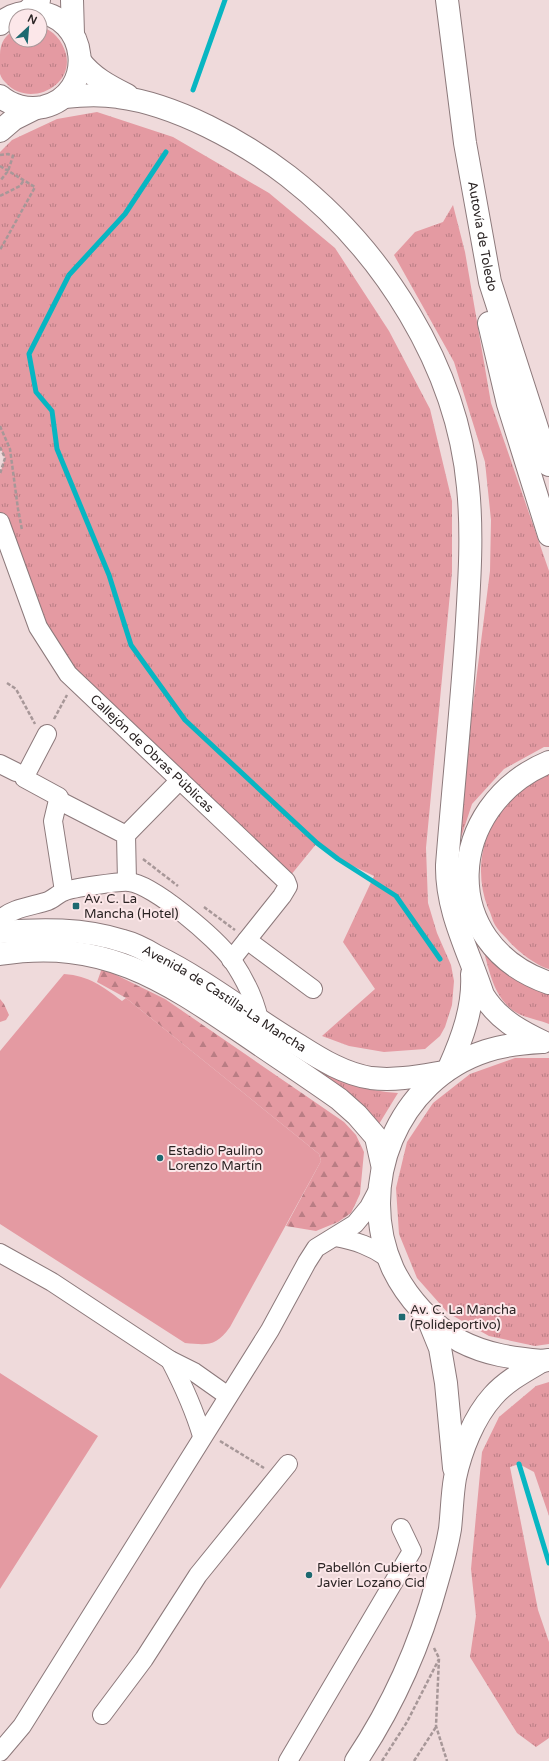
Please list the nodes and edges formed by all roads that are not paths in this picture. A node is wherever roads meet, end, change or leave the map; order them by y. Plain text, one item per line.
1 (72, 0) edge
2 (447, 0) edge
3 (48, 15) edge
4 (73, 34) junction
5 (80, 61) junction
6 (0, 96) edge
7 (64, 97) junction
8 (150, 105) junction
9 (36, 108) junction
10 (0, 131) edge
11 (490, 282) junction
12 (549, 465) edge
13 (0, 522) edge
14 (549, 535) edge
15 (42, 730) road end
16 (549, 762) edge
17 (0, 764) edge
18 (16, 772) dead end
19 (180, 780) junction
20 (58, 800) junction
21 (126, 836) junction
22 (127, 881) junction
23 (64, 892) junction
24 (0, 920) edge
25 (0, 932) edge
26 (247, 940) junction
27 (0, 954) edge
28 (231, 960) junction
29 (472, 961) junction
30 (549, 983) edge
31 (313, 989) dead end
32 (258, 1020) junction
33 (546, 1043) edge
34 (446, 1070) junction
35 (382, 1164) junction
36 (378, 1190) junction
37 (335, 1237) junction
38 (0, 1253) edge
39 (388, 1258) junction
40 (426, 1315) junction
41 (170, 1360) junction
42 (546, 1360) edge
43 (228, 1396) junction
44 (202, 1436) junction
45 (283, 1470) road end
46 (455, 1477) junction
47 (401, 1528) dead end
48 (102, 1715) dead end
49 (0, 1752) edge
50 (288, 1761) edge
51 (356, 1761) edge

1 - 4 main road
2 - 11 main road, Autovía de Toledo
3 - 4 main road
4 - 5 main road
5 - 7 main road
5 - 8 main road
6 - 9 main road
7 - 8 main road
7 - 9 main road
8 - 29 main road
9 - 10 main road
11 - 12 main road, Autovía de Toledo
11 - 14 main road
13 - 19 street, Callejón de Obras Públicas
15 - 20 street
16 - 30 main road
17 - 18 street
19 - 21 street
19 - 26 street, Callejón de Obras Públicas
20 - 21 street
20 - 23 street
21 - 22 street
22 - 23 street
22 - 28 street
23 - 24 street
25 - 32 main road, Avenida de Castilla-La Mancha
26 - 28 street, Callejón de Obras Públicas
26 - 31 street
27 - 35 main road, Avenida de Castilla-La Mancha
28 - 32 street
29 - 33 main road
29 - 34 main road
32 - 34 main road, Avenida de Castilla-La Mancha
33 - 34 main road
34 - 35 main road
35 - 36 main road
36 - 37 street
36 - 39 main road
37 - 39 street
37 - 43 street
38 - 41 street
39 - 40 main road
40 - 42 main road
40 - 46 main road
41 - 43 street
41 - 44 street
42 - 46 main road
43 - 44 street
44 - 49 street
45 - 48 street
46 - 51 main road
47 - 50 street

